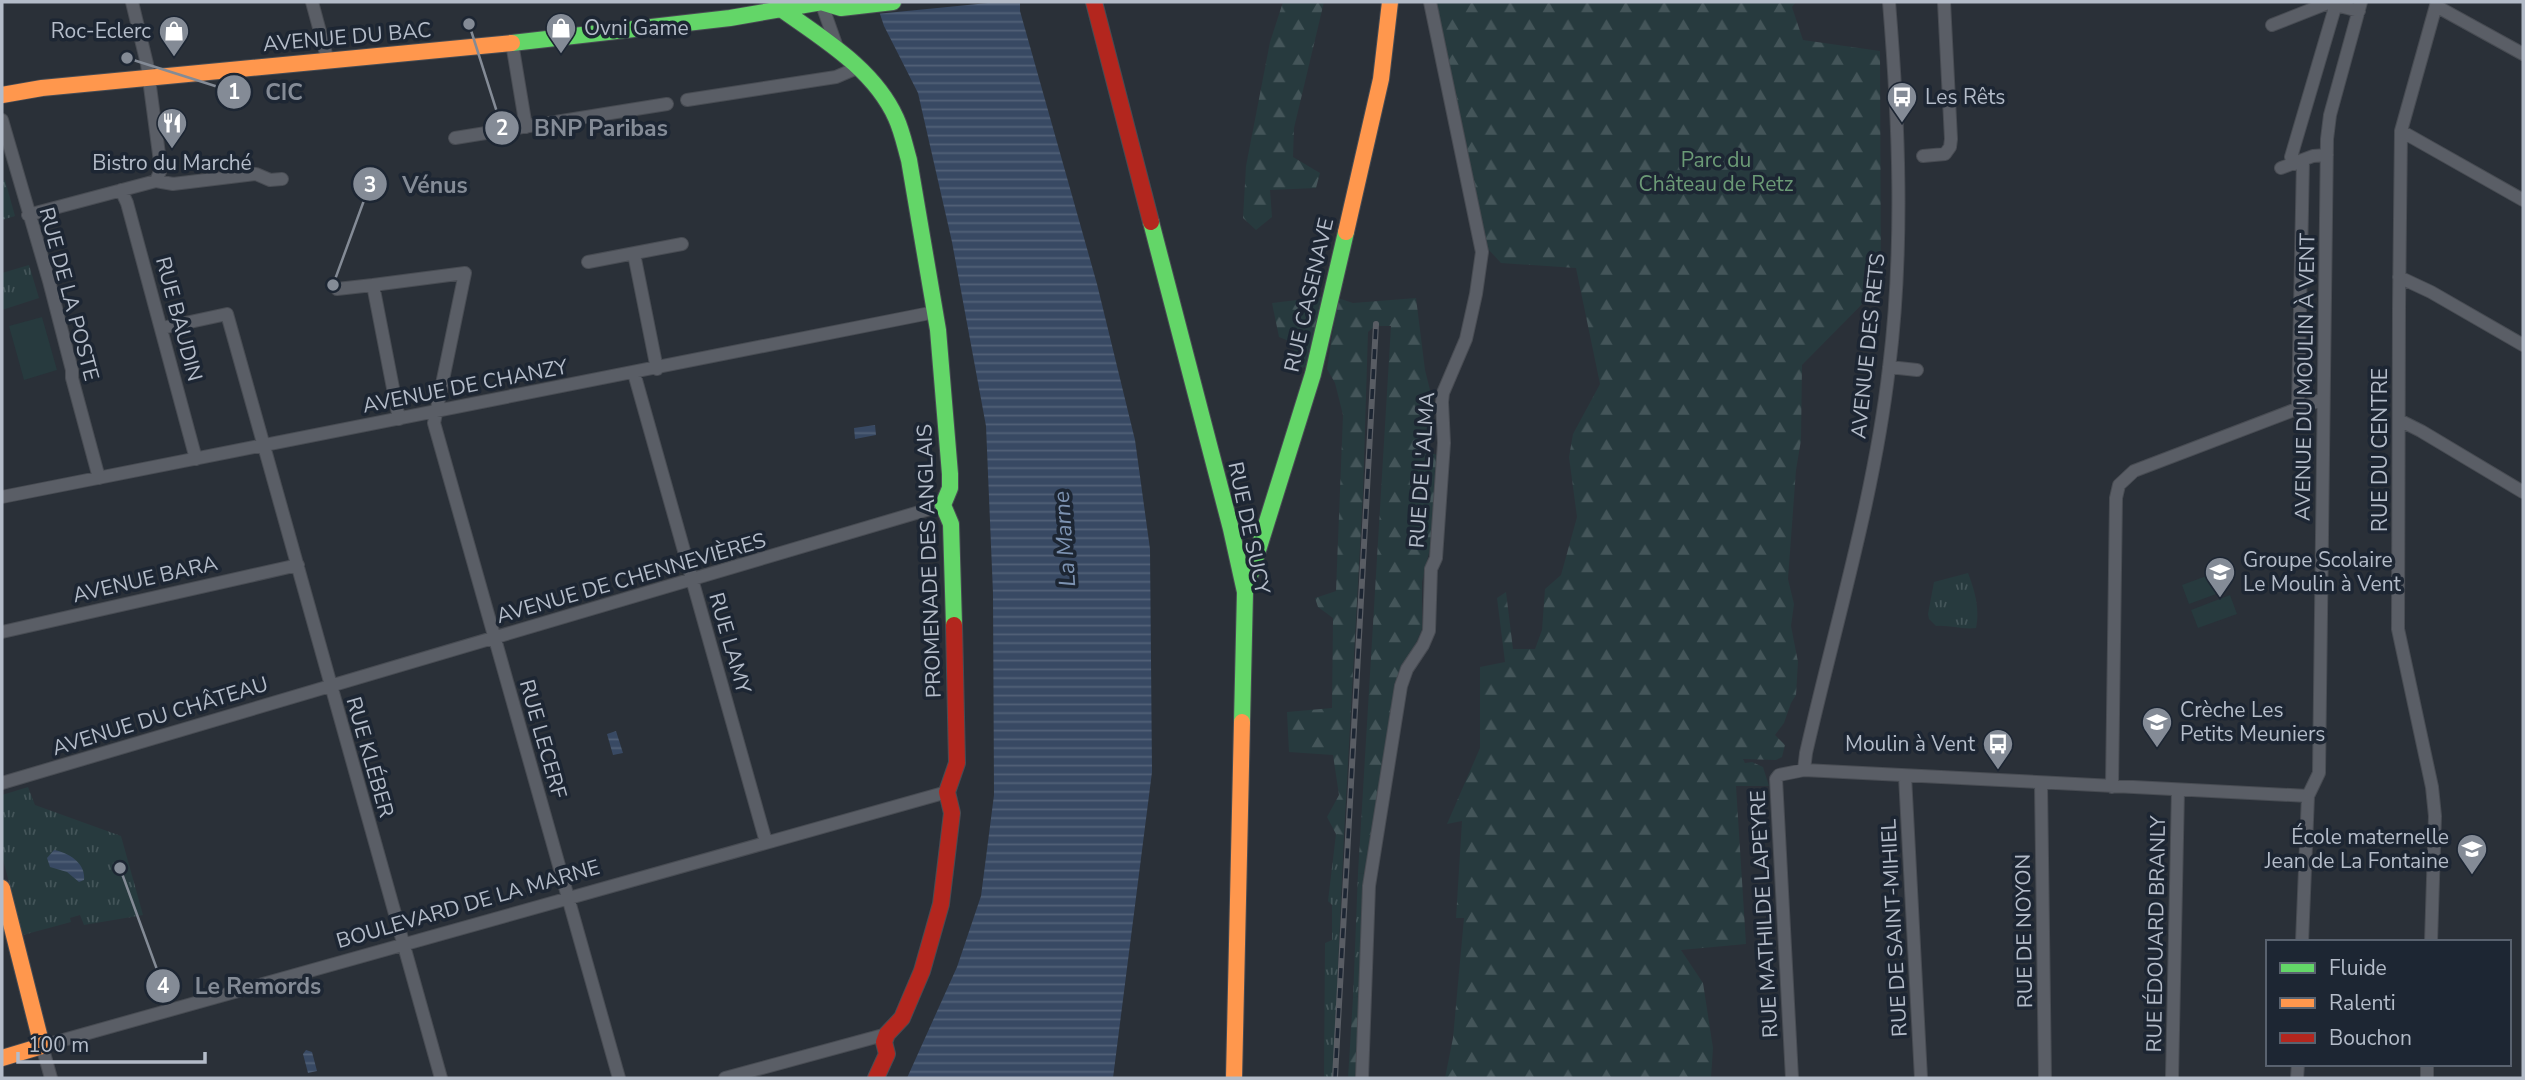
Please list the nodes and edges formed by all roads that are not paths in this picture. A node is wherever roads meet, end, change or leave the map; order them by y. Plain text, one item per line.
1 (132, 2) edge
2 (312, 2) edge
3 (821, 2) edge
4 (893, 2) edge
5 (1094, 2) edge
6 (1390, 2) edge
7 (1430, 2) edge
8 (1889, 2) edge
9 (1944, 2) edge
10 (2330, 3) edge
11 (2436, 4) edge
12 (2360, 6) edge
13 (781, 9) junction
14 (2272, 25) dead end
15 (512, 43) junction
16 (838, 50) junction
17 (2523, 54) edge
18 (328, 61) junction
19 (857, 68) junction
20 (149, 77) junction
21 (2, 95) edge
22 (687, 100) dead end
23 (667, 104) dead end
24 (2, 120) edge
25 (526, 127) junction
26 (2401, 131) junction
27 (455, 138) dead end
28 (2327, 155) junction
29 (1923, 156) dead end
30 (2293, 164) junction
31 (282, 178) dead end
32 (156, 181) junction
33 (121, 190) junction
34 (2523, 200) edge
35 (28, 215) junction
36 (682, 244) dead end
37 (634, 254) junction
38 (588, 262) dead end
39 (2399, 276) junction
40 (373, 285) junction
41 (337, 289) dead end
42 (935, 312) junction
43 (162, 328) junction
44 (2523, 345) edge
45 (1889, 367) junction
46 (657, 369) junction
47 (1917, 370) dead end
48 (634, 373) junction
49 (2323, 399) junction
50 (2298, 408) junction
51 (435, 411) junction
52 (399, 419) junction
53 (2399, 420) junction
54 (263, 446) junction
55 (196, 459) junction
56 (99, 478) junction
57 (2523, 492) edge
58 (2, 497) edge
59 (943, 505) junction
60 (298, 565) junction
61 (692, 580) junction
62 (1245, 592) junction
63 (2, 632) edge
64 (495, 638) junction
65 (330, 686) junction
66 (1804, 770) junction
67 (1905, 776) junction
68 (2, 783) edge
69 (2041, 784) junction
70 (2112, 787) junction
71 (2178, 790) junction
72 (947, 792) junction
73 (2308, 796) junction
74 (766, 842) junction
75 (2, 888) edge
76 (568, 898) junction
77 (2302, 940) edge
78 (2431, 940) edge
79 (405, 944) junction
80 (887, 1034) junction
81 (42, 1046) junction
82 (2, 1058) edge
83 (51, 1078) edge
84 (441, 1078) edge
85 (619, 1078) edge
86 (725, 1078) edge
87 (876, 1078) edge
88 (1234, 1078) edge
89 (1362, 1078) edge
90 (1792, 1078) edge
91 (1921, 1078) edge
92 (2045, 1078) edge
93 (2172, 1078) edge

1 - 20 street
2 - 18 street
3 - 4 main road, AVENUE DU BAC
3 - 13 main road, AVENUE DU BAC
3 - 16 street, PROMENADE DES ANGLAIS
5 - 62 main road, RUE DE SUCY
6 - 62 main road, RUE CASENAVE
7 - 89 street, RUE DE L'ALMA
8 - 45 street, AVENUE DES RETS
9 - 29 street
10 - 12 street
10 - 14 street
10 - 30 street
11 - 17 street
11 - 26 street, RUE DU CENTRE
12 - 28 street, AVENUE DU MOULIN À VENT
13 - 15 main road, AVENUE DU BAC
13 - 16 main road, PROMENADE DES ANGLAIS
15 - 18 main road, AVENUE DU BAC
15 - 25 street
16 - 19 main road, PROMENADE DES ANGLAIS
18 - 20 main road, AVENUE DU BAC
19 - 22 street
19 - 42 main road, PROMENADE DES ANGLAIS
20 - 21 main road, AVENUE DU BAC
20 - 32 street
23 - 25 street
24 - 35 street, RUE DE LA POSTE
25 - 27 street
26 - 34 street
26 - 39 street, RUE DU CENTRE
28 - 30 street
28 - 49 street, AVENUE DU MOULIN À VENT
30 - 50 street
31 - 32 street
32 - 33 street
33 - 35 street
33 - 43 street, RUE BAUDIN
35 - 56 street, RUE DE LA POSTE
36 - 37 street
37 - 38 street
37 - 46 street
39 - 44 street
39 - 53 street, RUE DU CENTRE
40 - 41 street
40 - 51 street
40 - 52 street
42 - 46 street, AVENUE DE CHANZY
42 - 59 main road, PROMENADE DES ANGLAIS
43 - 54 street, RUE KLÉBER
43 - 55 street, RUE BAUDIN
45 - 47 street
45 - 66 street, AVENUE DES RETS
46 - 48 street, AVENUE DE CHANZY
48 - 51 street, AVENUE DE CHANZY
48 - 61 street, RUE LAMY
49 - 50 street
49 - 73 street, AVENUE DU MOULIN À VENT
50 - 70 street
51 - 52 street, AVENUE DE CHANZY
51 - 64 street, RUE LECERF
52 - 54 street, AVENUE DE CHANZY
53 - 57 street
53 - 78 street, RUE DU CENTRE
54 - 55 street, AVENUE DE CHANZY
54 - 60 street, RUE KLÉBER
55 - 56 street, AVENUE DE CHANZY
56 - 58 street, AVENUE DE CHANZY
59 - 61 street, AVENUE DE CHENNEVIÈRES
59 - 72 main road, PROMENADE DES ANGLAIS
60 - 63 street, AVENUE BARA
60 - 65 street, RUE KLÉBER
61 - 64 street, AVENUE DE CHENNEVIÈRES
61 - 74 street, RUE LAMY
62 - 88 main road, RUE DE SUCY
64 - 65 street, AVENUE DE CHENNEVIÈRES
64 - 76 street, RUE LECERF
65 - 68 street, AVENUE DU CHÂTEAU
65 - 79 street, RUE KLÉBER
66 - 67 street
66 - 90 street, RUE MATHILDE LAPEYRE
67 - 69 street
67 - 91 street, RUE DE SAINT-MIHIEL
69 - 70 street
69 - 92 street, RUE DE NOYON
70 - 71 street
71 - 73 street
71 - 93 street, RUE ÉDOUARD BRANLY
72 - 74 street, BOULEVARD DE LA MARNE
72 - 80 main road, PROMENADE DES ANGLAIS
73 - 77 street, AVENUE DU MOULIN À VENT
74 - 76 street, BOULEVARD DE LA MARNE
75 - 81 main road
76 - 79 street, BOULEVARD DE LA MARNE
76 - 85 street, RUE LECERF
79 - 81 street, BOULEVARD DE LA MARNE
79 - 84 street, RUE KLÉBER
80 - 86 street
80 - 87 main road, PROMENADE DES ANGLAIS
81 - 82 main road, BOULEVARD DE LA MARNE
81 - 83 street

